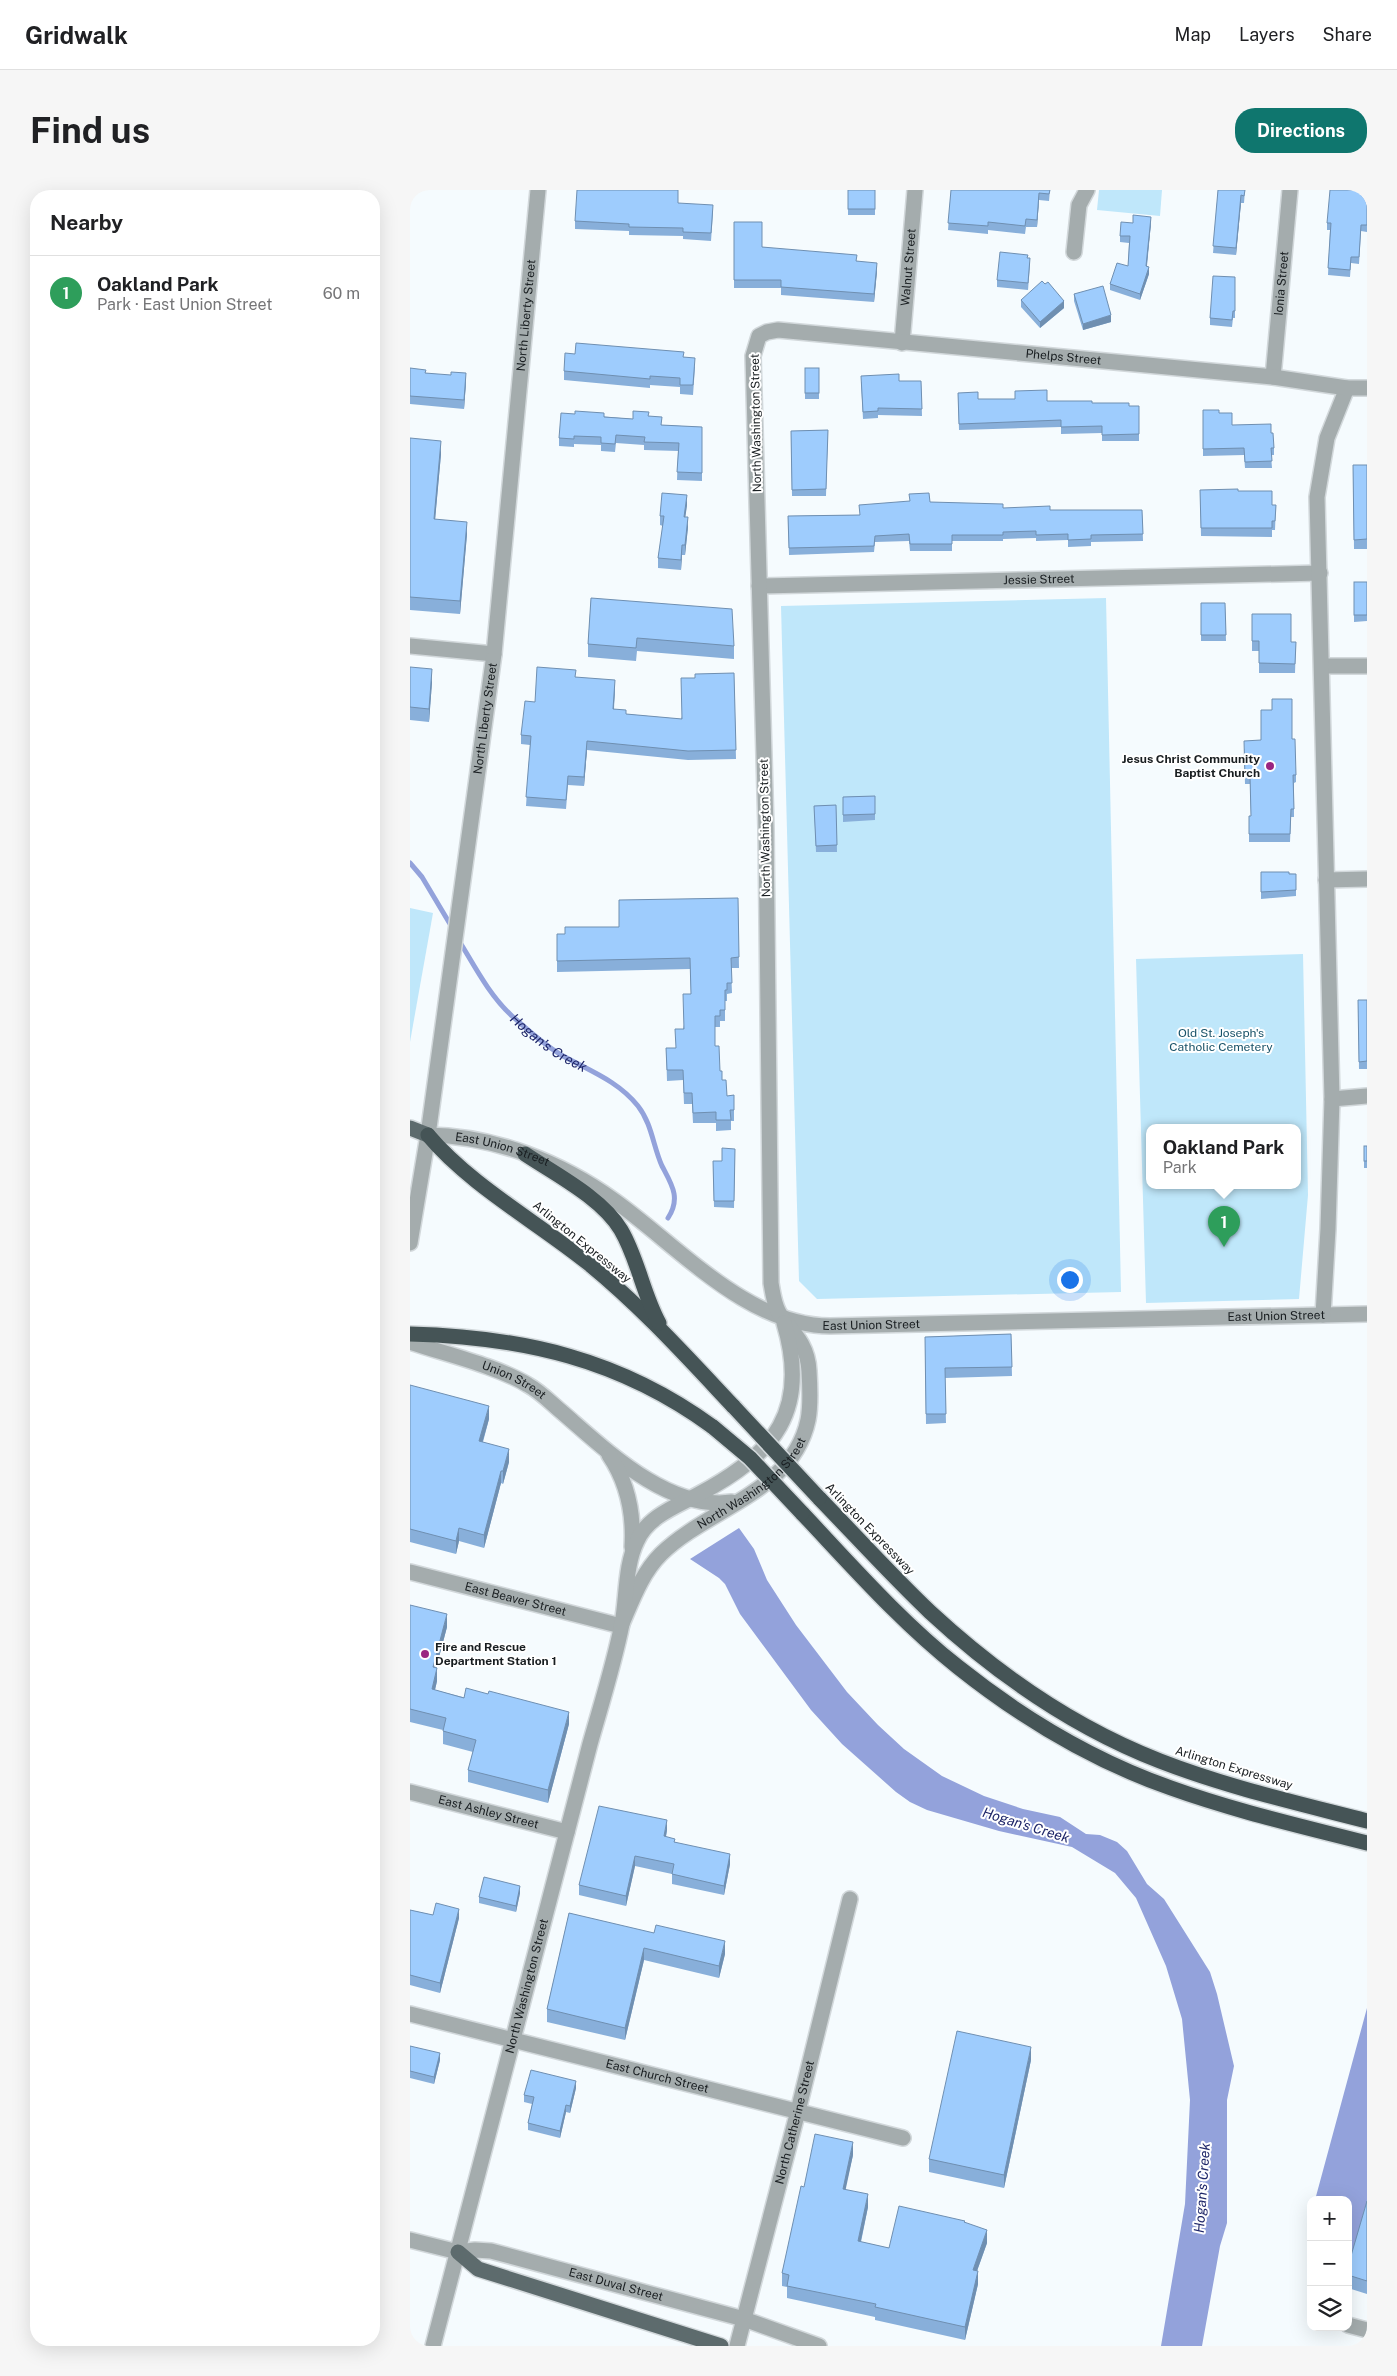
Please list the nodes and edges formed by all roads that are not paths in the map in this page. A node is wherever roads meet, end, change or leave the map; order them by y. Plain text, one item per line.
1 (538, 190) edge
2 (915, 190) edge
3 (1086, 190) edge
4 (1290, 190) edge
5 (1074, 252) dead end
6 (760, 336) joint
7 (902, 343) junction
8 (1273, 377) junction
9 (1347, 388) junction
10 (1367, 388) edge
11 (1320, 573) junction
12 (759, 586) junction
13 (410, 646) edge
14 (494, 654) junction
15 (1322, 666) junction
16 (1367, 666) edge
17 (1367, 879) edge
18 (1326, 880) junction
19 (1367, 1096) edge
20 (1332, 1099) junction
21 (410, 1128) edge
22 (428, 1135) junction
23 (524, 1154) junction
24 (410, 1243) edge
25 (1367, 1314) edge
26 (1323, 1315) junction
27 (783, 1319) junction
28 (410, 1334) edge
29 (668, 1337) junction
30 (410, 1342) edge
31 (602, 1446) junction
32 (688, 1500) junction
33 (736, 1502) junction
34 (632, 1558) junction
35 (410, 1572) edge
36 (621, 1626) junction
37 (410, 1792) edge
38 (1367, 1820) edge
39 (567, 1832) junction
40 (1367, 1843) edge
41 (850, 1899) dead end
42 (410, 2014) edge
43 (512, 2040) junction
44 (798, 2111) junction
45 (903, 2138) dead end
46 (410, 2240) edge
47 (458, 2252) junction
48 (744, 2319) junction
49 (1352, 2326) edge
50 (1367, 2330) edge
51 (433, 2346) edge
52 (721, 2346) edge
53 (737, 2346) edge
54 (819, 2346) edge

1 - 14 street, North Liberty Street
2 - 7 street, Walnut Street
3 - 5 street
4 - 8 street, Ionia Street
6 - 7 street, Phelps Street
6 - 12 street, North Washington Street
7 - 8 street, Phelps Street
8 - 9 street, Phelps Street
9 - 10 street, Phelps Street
9 - 11 street
11 - 12 street, Jessie Street
11 - 15 street
12 - 27 street, North Washington Street
13 - 14 street
14 - 22 street, North Liberty Street
15 - 16 street
15 - 18 street
17 - 18 street
18 - 20 street
19 - 20 street
20 - 26 street
21 - 22 main road
22 - 23 street, East Union Street
22 - 24 street, North Liberty Street
22 - 29 highway, Arlington Expressway
23 - 27 street, East Union Street
23 - 29 highway
25 - 26 street, East Union Street
26 - 27 street, East Union Street
27 - 32 street, North Washington Street
27 - 33 street, North Washington Street
28 - 40 highway, bridge
29 - 38 highway, Arlington Expressway, bridge
30 - 31 street, Union Street
31 - 32 street, Union Street
31 - 34 street, Union Street
32 - 33 street, Union Street
32 - 34 street, North Washington Street
33 - 36 street, North Washington Street
34 - 36 street, North Washington Street
35 - 36 street, East Beaver Street
36 - 39 street, North Washington Street
37 - 39 street, East Ashley Street
39 - 43 street, North Washington Street
41 - 44 street, North Catherine Street
42 - 43 street, East Church Street
43 - 44 street, East Church Street
43 - 47 street, North Washington Street
44 - 45 street, East Church Street
44 - 48 street, North Catherine Street
46 - 47 street, East Duval Street
47 - 48 street, East Duval Street
47 - 51 street, North Washington Street
47 - 52 main road
48 - 53 street, North Catherine Street
48 - 54 street, East Duval Street
49 - 50 street

